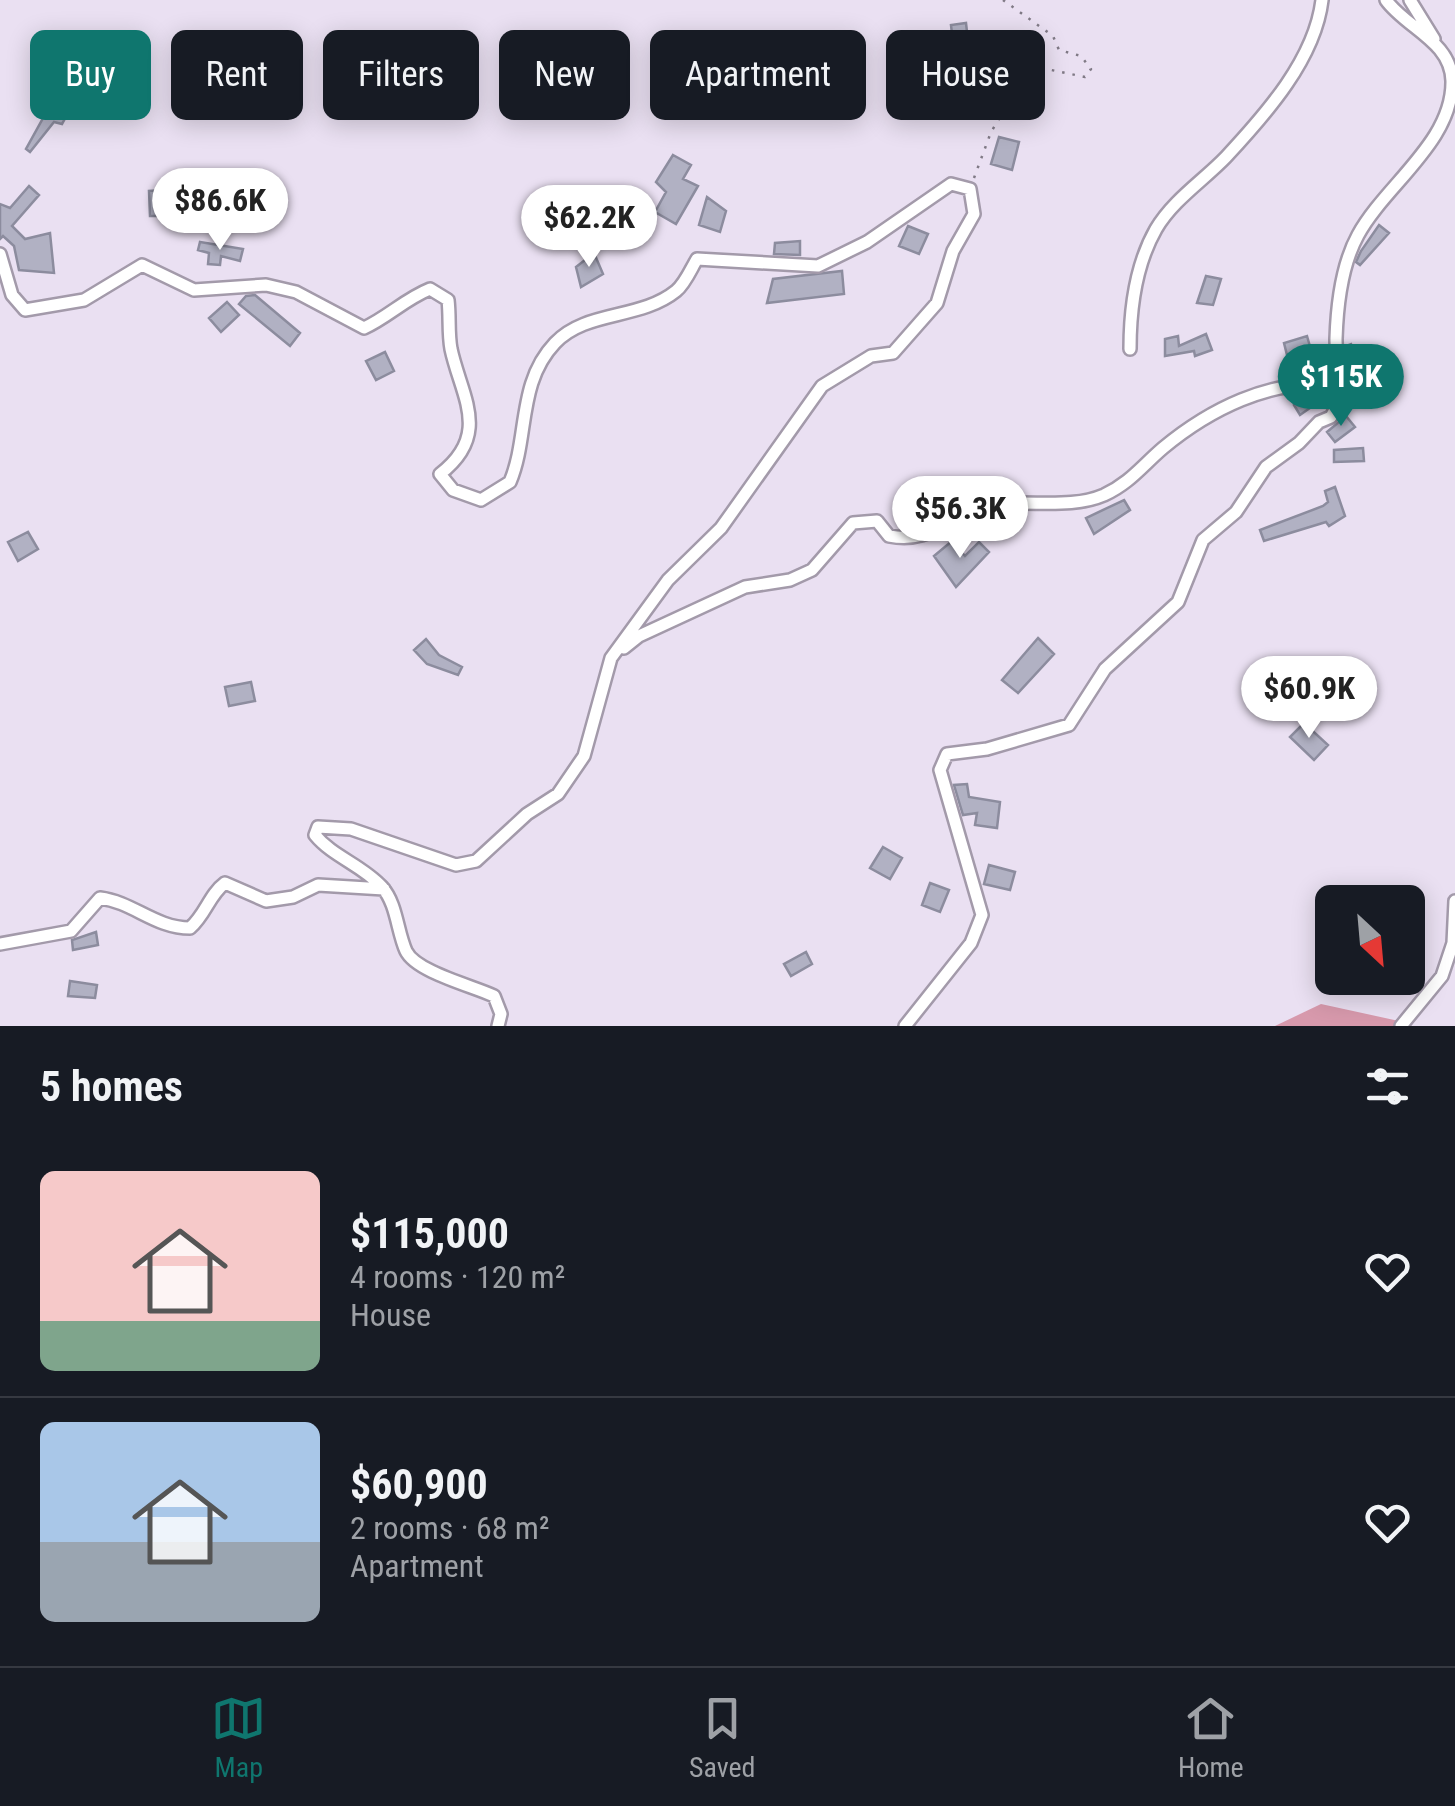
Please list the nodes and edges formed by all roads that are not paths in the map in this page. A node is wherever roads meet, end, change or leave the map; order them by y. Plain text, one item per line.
1 (1322, 0) edge
2 (1386, 0) edge
3 (1410, 0) edge
4 (1438, 47) junction
5 (0, 254) edge
6 (1130, 349) dead end
7 (1331, 384) junction
8 (612, 658) junction
9 (384, 889) junction
10 (1455, 901) edge
11 (0, 944) edge
12 (498, 1026) edge
13 (905, 1026) edge
14 (1401, 1026) edge

1 - 6 street
2 - 4 street
3 - 4 street
4 - 7 street
5 - 8 street
7 - 8 street
7 - 13 street
8 - 9 street
9 - 11 street
9 - 12 street
10 - 14 street

